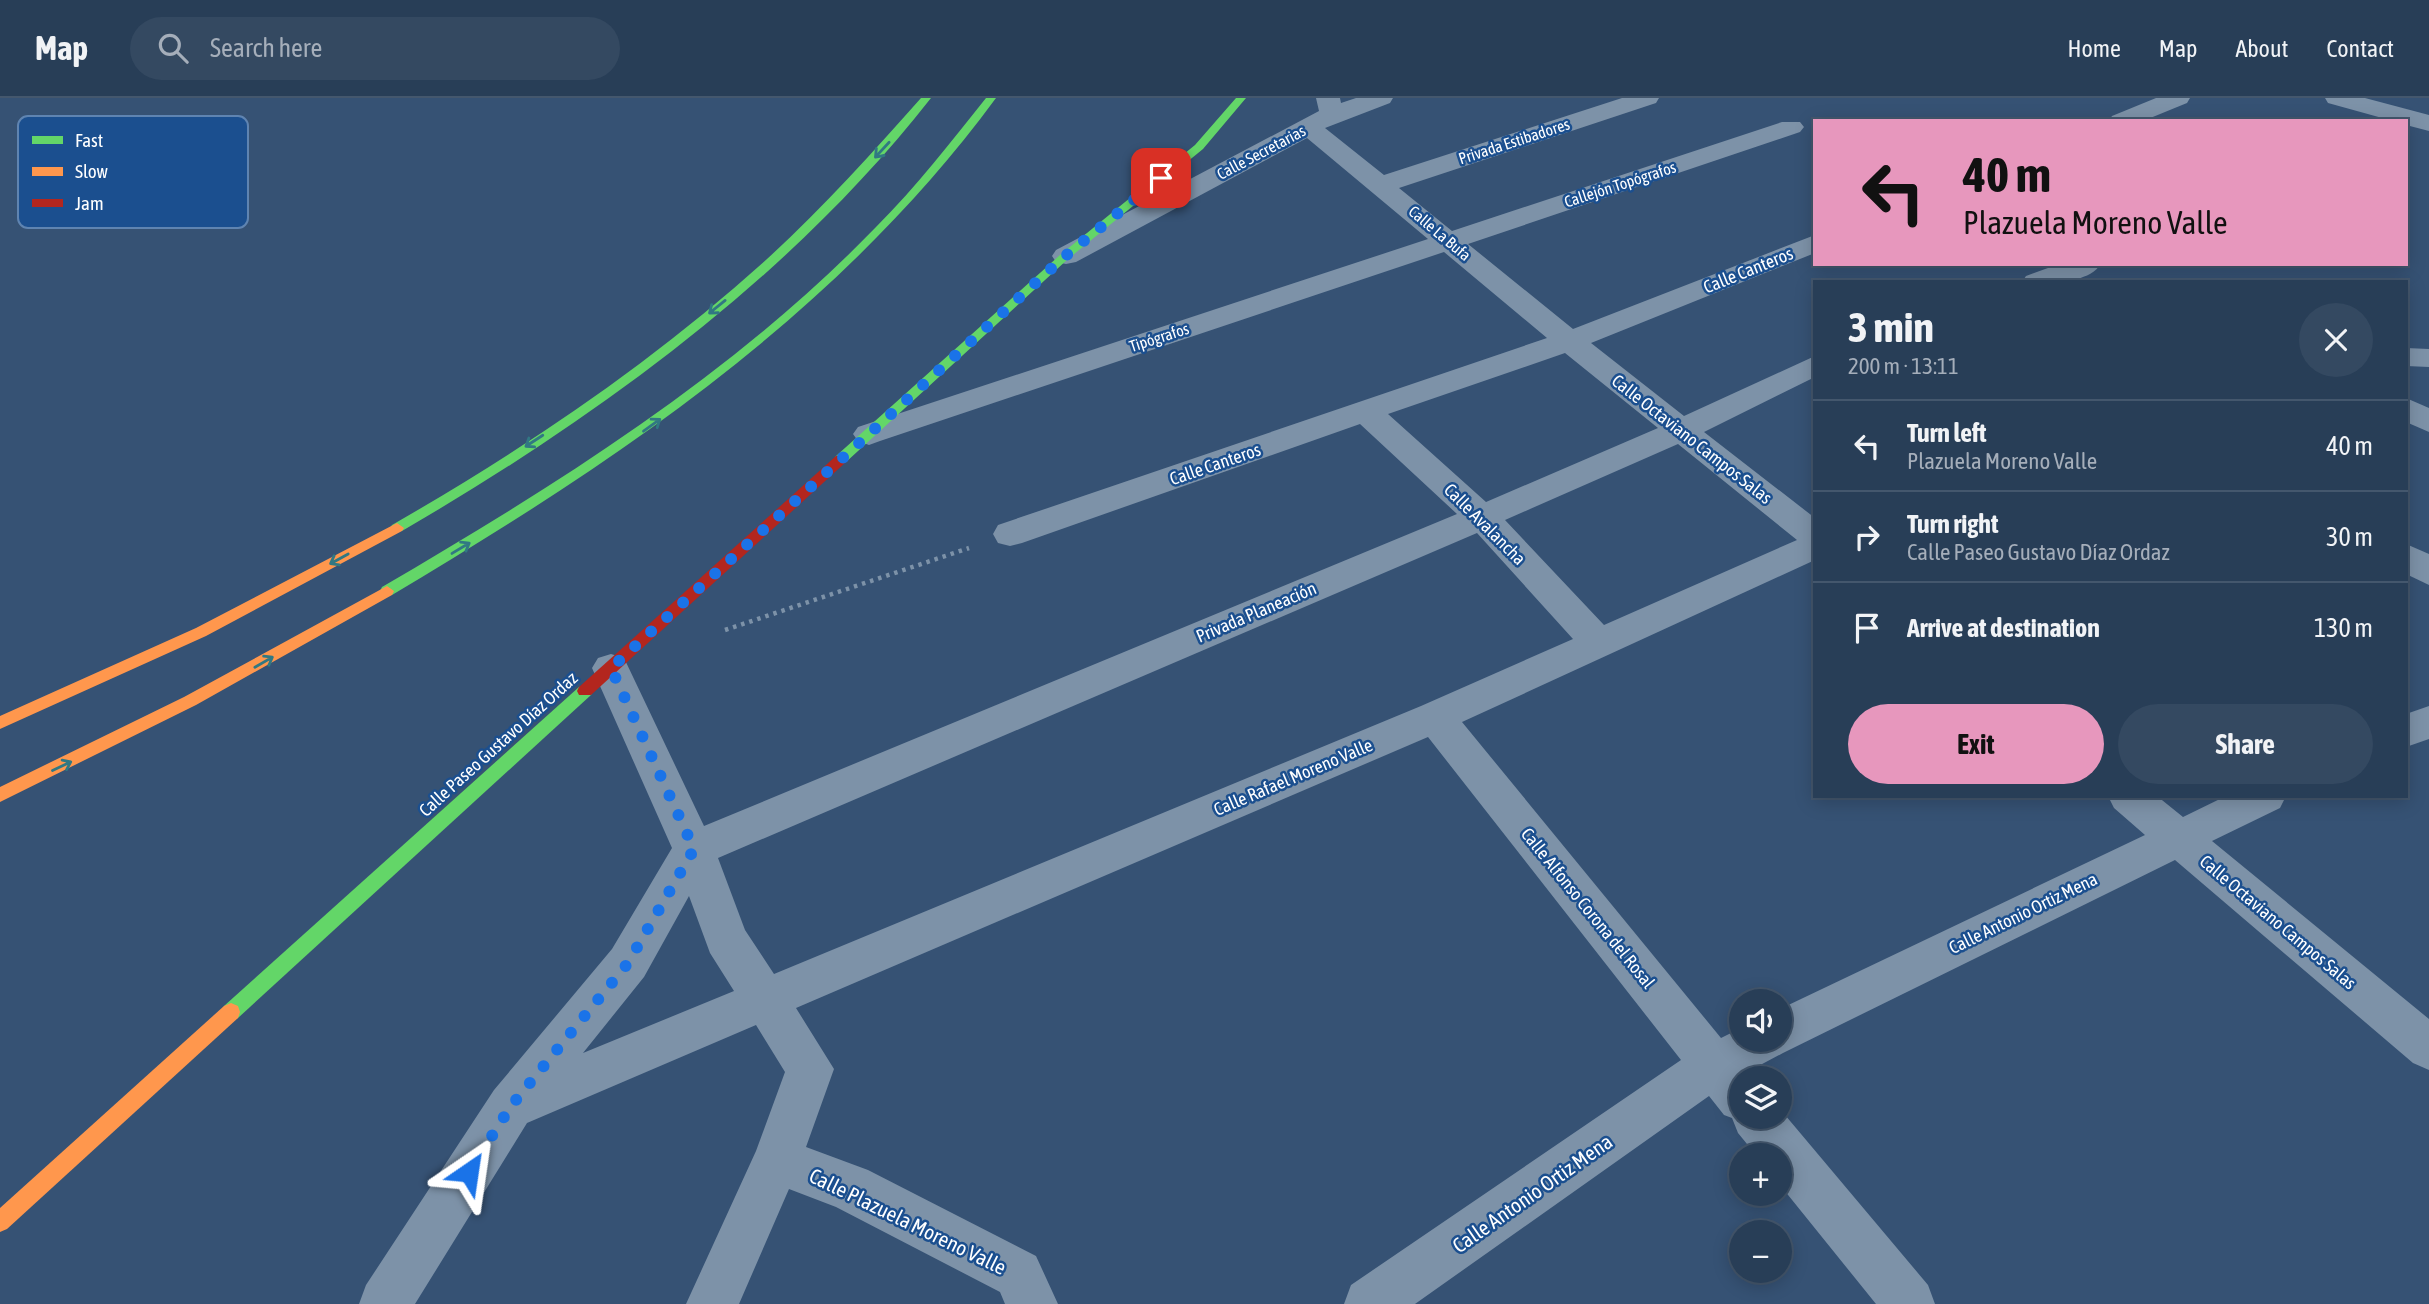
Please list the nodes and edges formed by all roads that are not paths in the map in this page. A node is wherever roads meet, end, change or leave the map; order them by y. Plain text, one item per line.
1 (926, 98) edge
2 (991, 98) edge
3 (1241, 98) edge
4 (1381, 98) edge
5 (1647, 98) edge
6 (2178, 98) edge
7 (2337, 98) edge
8 (1323, 113) edge
9 (2127, 119) edge
10 (2429, 124) edge
11 (1791, 127) dead end
12 (1381, 185) junction
13 (1449, 240) junction
14 (1813, 244) edge
15 (1064, 257) junction
16 (2081, 266) edge
17 (2042, 280) edge
18 (1569, 341) junction
19 (2408, 357) edge
20 (2429, 358) edge
21 (1813, 366) edge
22 (2408, 409) edge
23 (1366, 412) junction
24 (2429, 422) edge
25 (1681, 430) junction
26 (869, 434) junction
27 (1482, 517) junction
28 (1010, 534) road end
29 (1813, 534) edge
30 (1813, 547) edge
31 (2408, 557) edge
32 (2429, 572) edge
33 (1598, 643) junction
34 (611, 668) junction
35 (1435, 717) junction
36 (2429, 721) edge
37 (0, 723) edge
38 (2408, 731) edge
39 (0, 795) edge
40 (2130, 798) edge
41 (2262, 798) edge
42 (2177, 837) junction
43 (694, 849) junction
44 (767, 999) junction
45 (1792, 1026) edge
46 (2429, 1048) edge
47 (1754, 1052) edge
48 (1727, 1082) edge
49 (511, 1106) junction
50 (1766, 1129) edge
51 (777, 1160) junction
52 (0, 1222) edge
53 (1384, 1301) edge
54 (385, 1304) edge
55 (712, 1304) edge
56 (1032, 1304) edge
57 (1909, 1304) edge

1 -> 37 main road
39 -> 2 main road
3 - 15 main road, Calle Paseo Gustavo Díaz Ordaz
4 - 8 street, Calle Secretarias
5 - 12 street, Privada Estibadores
6 - 9 street
7 - 10 street
8 - 12 street, Calle La Bufa
8 - 15 street, Calle Secretarias
11 - 13 street, Callejón Topógrafos
12 - 13 street, Calle La Bufa
13 - 18 street, Calle La Bufa
13 - 26 street, Tipógrafos
14 - 18 street, Calle Canteros
15 - 26 main road, Calle Paseo Gustavo Díaz Ordaz
16 - 17 street
18 - 23 street, Calle Canteros
18 - 25 street, Calle Octaviano Campos Salas
19 - 20 street
21 - 25 street, Privada Planeación
22 - 24 street
23 - 27 street, Calle Avalancha
23 - 28 street, Calle Canteros
25 - 27 street, Privada Planeación
25 - 29 street, Calle Octaviano Campos Salas
26 - 34 main road, Calle Paseo Gustavo Díaz Ordaz
27 - 33 street, Calle Avalancha
27 - 43 street, Privada Planeación
30 - 33 street, Calle Rafael Moreno Valle
31 - 32 street
33 - 35 street, Calle Rafael Moreno Valle
34 - 43 street
34 - 52 main road, Calle Paseo Gustavo Díaz Ordaz
35 - 44 street, Calle Rafael Moreno Valle
35 - 48 street, Calle Alfonso Corona del Rosal
36 - 38 street
40 - 42 street, Calle Octaviano Campos Salas
41 - 42 street, Calle Antonio Ortiz Mena
42 - 45 street, Calle Antonio Ortiz Mena
42 - 46 street, Calle Octaviano Campos Salas
43 - 44 street
43 - 49 street
44 - 49 street, Calle Rafael Moreno Valle
44 - 51 street
47 - 48 street, Calle Antonio Ortiz Mena
48 - 53 street, Calle Antonio Ortiz Mena
49 - 54 street
50 - 57 street
51 - 55 street
51 - 56 street, Calle Plazuela Moreno Valle

